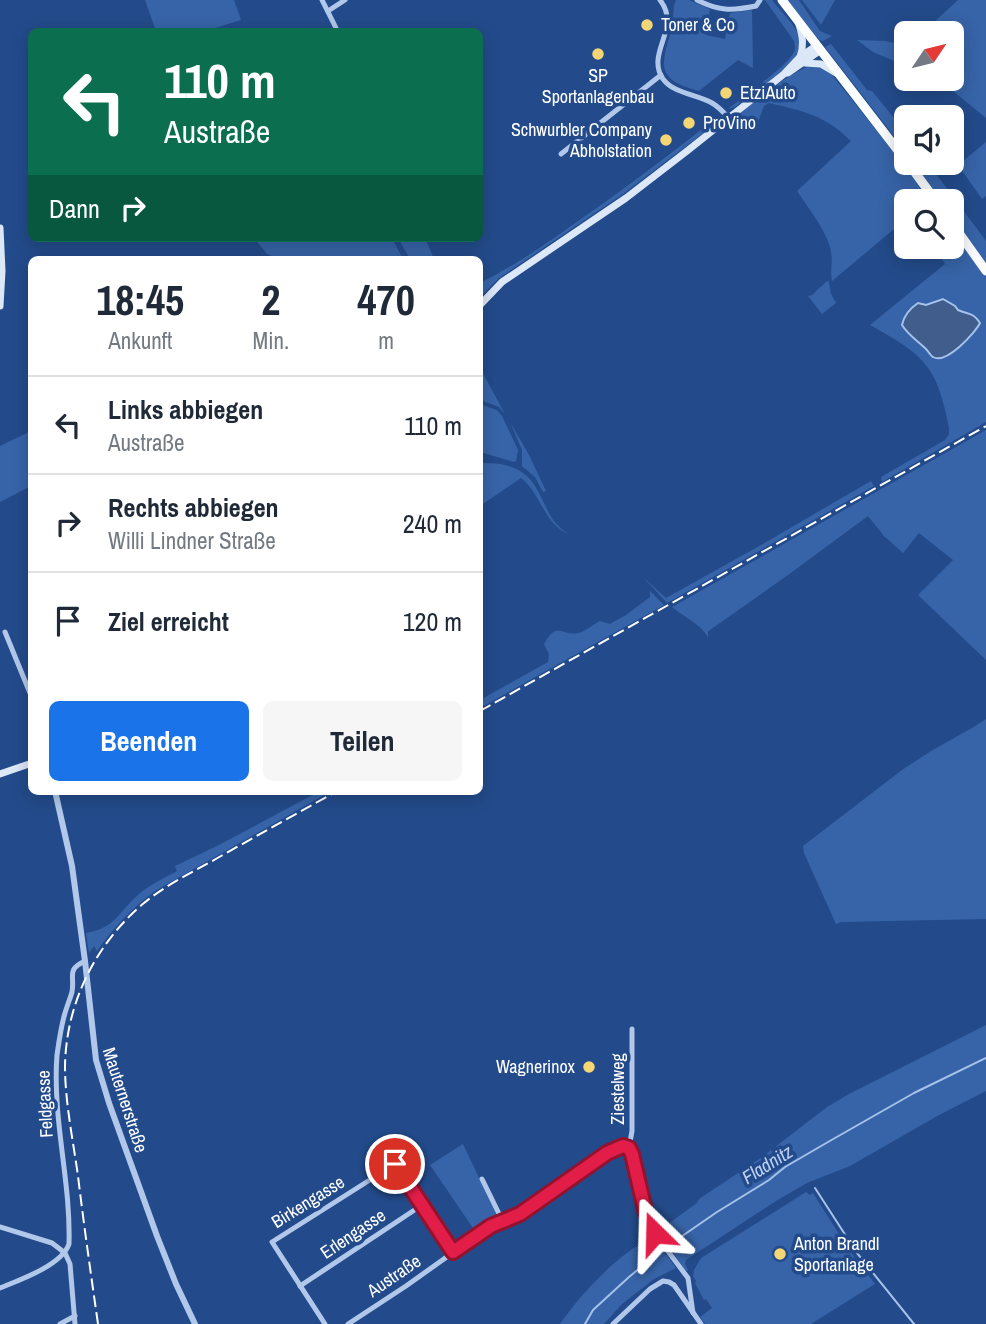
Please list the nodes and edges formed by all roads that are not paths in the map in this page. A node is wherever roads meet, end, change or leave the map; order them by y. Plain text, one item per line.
1 (322, 0) edge
2 (345, 0) edge
3 (671, 0) edge
4 (696, 0) edge
5 (760, 0) edge
6 (782, 0) edge
7 (662, 2) edge
8 (328, 11) junction
9 (796, 18) junction
10 (336, 28) edge
11 (819, 48) junction
12 (802, 60) junction
13 (661, 75) junction
14 (846, 82) junction
15 (729, 118) junction
16 (894, 145) edge
17 (561, 154) dead end
18 (0, 228) edge
19 (964, 240) edge
20 (986, 271) edge
21 (483, 302) edge
22 (0, 306) edge
23 (5, 632) dead end
24 (28, 688) edge
25 (28, 764) edge
26 (0, 774) edge
27 (56, 795) edge
28 (85, 961) junction
29 (632, 1029) dead end
30 (629, 1148) junction
31 (482, 1179) dead end
32 (422, 1205) junction
33 (503, 1222) junction
34 (0, 1227) edge
35 (453, 1252) junction
36 (65, 1253) junction
37 (300, 1286) junction
38 (0, 1288) edge
39 (693, 1313) junction
40 (75, 1316) junction
41 (63, 1323) edge
42 (75, 1324) edge
43 (195, 1324) edge
44 (325, 1324) edge
45 (348, 1324) edge
46 (612, 1324) edge
47 (701, 1324) edge

1 - 8 street
2 - 8 street
3 - 7 street
4 - 5 street
6 - 9 highway
7 - 13 street
8 - 10 street
9 - 11 highway
9 - 12 main road
11 - 12 main road
11 - 14 highway
12 - 14 main road
12 - 15 main road
13 - 15 street
13 - 17 street
14 - 16 highway
15 - 21 main road
18 - 22 main road
19 - 20 highway
23 - 24 street
25 - 26 main road
27 - 28 street, Mauternerstraße
28 - 36 street, Feldgasse
28 - 43 street, Mauternerstraße
29 - 30 street, Ziestelweg
30 - 33 street, Austraße
30 - 39 street
31 - 33 street
32 - 35 street
32 - 37 street, Erlengasse
32 - 37 street, Birkengasse
33 - 35 street, Austraße
34 - 36 street
35 - 45 street, Austraße
36 - 38 street
36 - 40 street, Feldgasse
37 - 44 street
39 - 46 street
39 - 47 street
40 - 41 street
40 - 42 street, Feldgasse

